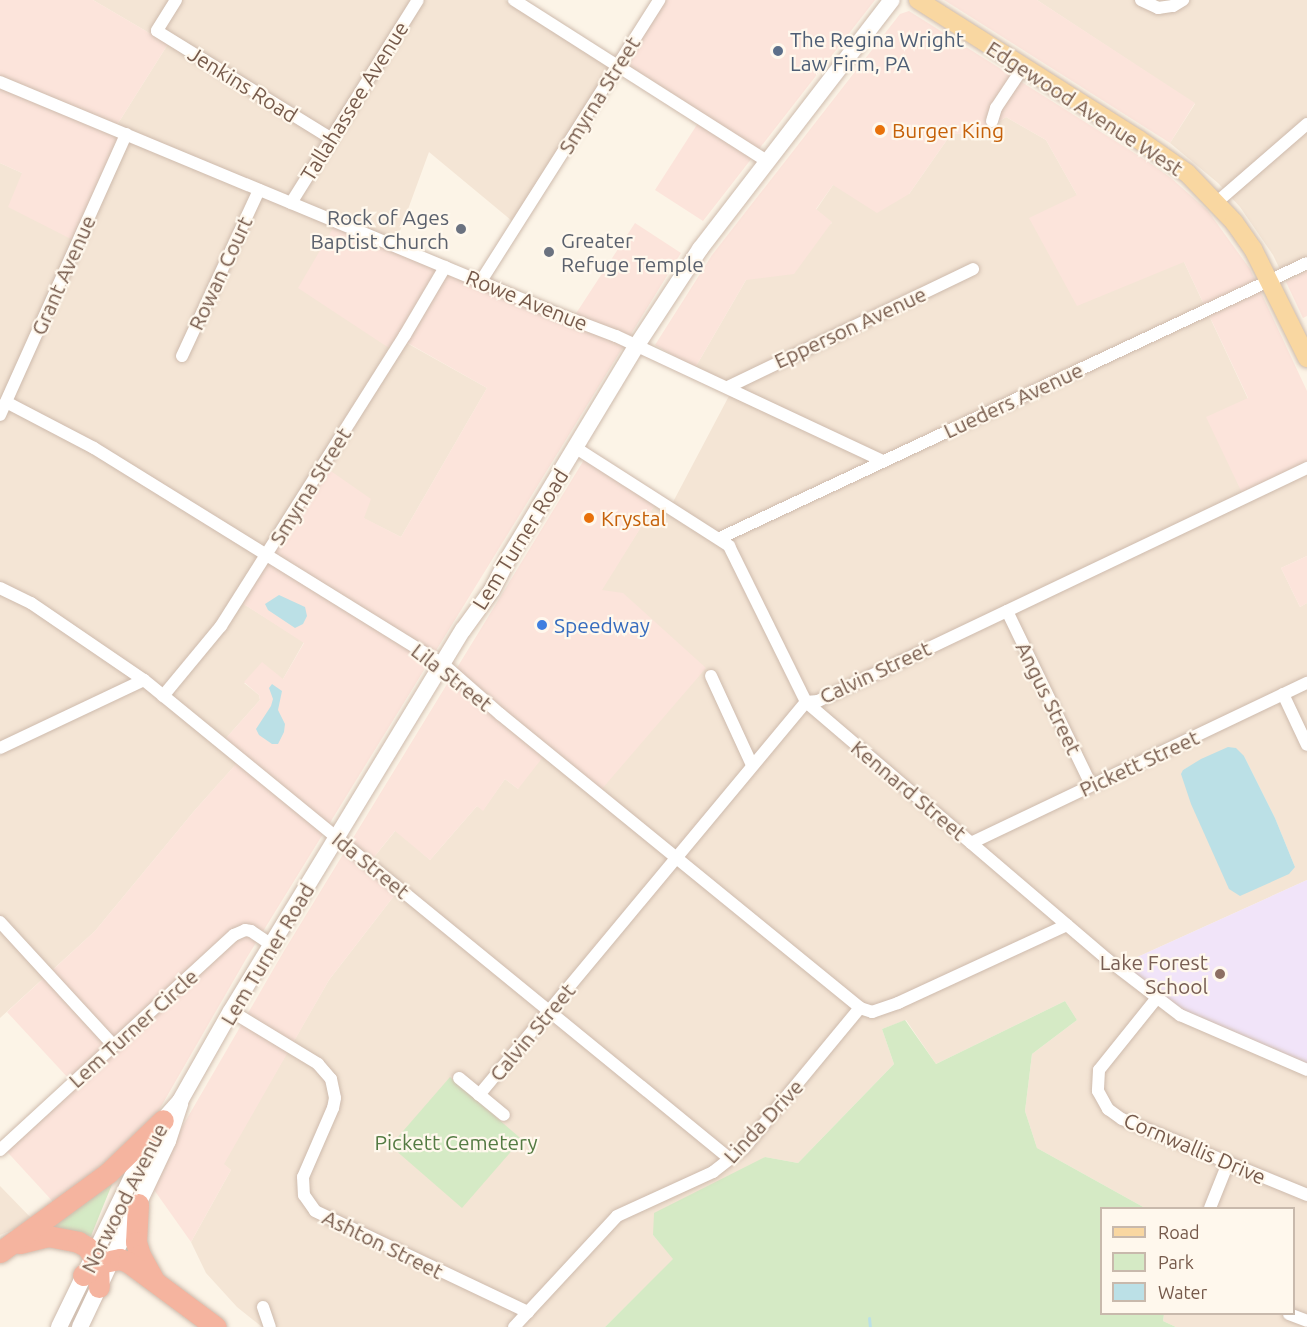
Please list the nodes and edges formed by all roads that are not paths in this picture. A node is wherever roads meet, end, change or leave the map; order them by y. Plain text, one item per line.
1 (176, 0) edge
2 (418, 0) edge
3 (514, 0) edge
4 (659, 0) edge
5 (892, 0) edge
6 (918, 0) edge
7 (1141, 0) edge
8 (1183, 0) edge
9 (618, 66) junction
10 (1024, 66) junction
11 (0, 82) edge
12 (992, 121) dead end
13 (1307, 124) edge
14 (126, 134) junction
15 (330, 138) junction
16 (767, 161) junction
17 (259, 190) junction
18 (1217, 202) junction
19 (291, 203) junction
20 (1307, 263) edge
21 (445, 267) junction
22 (973, 269) dead end
23 (1270, 280) junction
24 (481, 281) junction
25 (637, 345) junction
26 (182, 356) dead end
27 (1307, 358) edge
28 (728, 387) junction
29 (6, 402) junction
30 (0, 415) edge
31 (576, 448) junction
32 (883, 461) junction
33 (1307, 468) edge
34 (720, 538) junction
35 (267, 554) junction
36 (0, 588) edge
37 (1007, 611) junction
38 (442, 664) junction
39 (711, 676) dead end
40 (144, 680) junction
41 (1307, 683) edge
42 (1283, 694) junction
43 (163, 696) junction
44 (806, 702) junction
45 (1307, 745) edge
46 (0, 748) edge
47 (752, 765) junction
48 (1091, 785) junction
49 (337, 838) junction
50 (971, 843) junction
51 (676, 857) junction
52 (0, 922) edge
53 (1067, 925) junction
54 (273, 945) junction
55 (1156, 999) junction
56 (866, 1010) junction
57 (231, 1011) junction
58 (549, 1011) junction
59 (114, 1046) junction
60 (1307, 1070) edge
61 (459, 1078) dead end
62 (479, 1095) junction
63 (180, 1101) junction
64 (504, 1115) dead end
65 (163, 1120) junction
66 (0, 1150) edge
67 (730, 1160) junction
68 (1228, 1163) junction
69 (1307, 1195) edge
70 (138, 1204) junction
71 (1211, 1207) edge
72 (2, 1251) edge
73 (97, 1268) junction
74 (157, 1283) junction
75 (263, 1307) dead end
76 (528, 1312) junction
77 (1292, 1315) edge
78 (1307, 1321) edge
79 (59, 1327) edge
80 (80, 1327) edge
81 (216, 1327) edge
82 (270, 1327) edge
83 (514, 1327) edge

1 - 15 street, Jenkins Road
2 - 15 street, Tallahassee Avenue
3 - 9 street
4 - 9 street, Smyrna Street
5 - 16 main road, Lem Turner Road
6 - 10 main road, Edgewood Avenue West
7 - 8 street
9 - 16 street
9 - 24 street, Smyrna Street
10 - 12 street
10 - 18 main road, Edgewood Avenue West
11 - 14 street, Rowe Avenue
13 - 18 street
14 - 17 street, Rowe Avenue
14 - 29 street, Grant Avenue
15 - 19 street, Tallahassee Avenue
16 - 25 main road, Lem Turner Road
17 - 19 street, Rowe Avenue
17 - 26 street, Rowan Court
18 - 23 main road, Edgewood Avenue West
19 - 21 street, Rowe Avenue
20 - 23 street, Lueders Avenue
21 - 24 street, Rowe Avenue
21 - 35 street, Smyrna Street
22 - 28 street, Epperson Avenue
23 - 27 main road, Edgewood Avenue West
23 - 32 street, Lueders Avenue
24 - 25 street, Rowe Avenue
25 - 28 street, Rowe Avenue
25 - 31 main road, Lem Turner Road
28 - 32 street, Rowe Avenue
29 - 30 street, Grant Avenue
29 - 35 street, Lila Street
31 - 34 street, Kennard Street
31 - 38 main road, Lem Turner Road
32 - 34 street, Lueders Avenue
33 - 37 street, Calvin Street
34 - 44 street, Kennard Street
35 - 38 street, Lila Street
35 - 43 street, Smyrna Street
36 - 40 street, Ida Street
37 - 44 street, Calvin Street
37 - 48 street, Angus Street
38 - 49 main road, Lem Turner Road
38 - 51 street, Lila Street
39 - 47 street
40 - 43 street, Ida Street
40 - 46 street
41 - 42 street, Pickett Street
42 - 45 street
42 - 48 street, Pickett Street
43 - 49 street, Ida Street
44 - 47 street, Calvin Street
44 - 50 street, Kennard Street
47 - 51 street, Calvin Street
48 - 50 street, Pickett Street
49 - 54 main road, Lem Turner Road
49 - 58 street, Ida Street
50 - 53 street, Kennard Street
51 - 56 street, Lila Street
51 - 58 street, Calvin Street
52 - 59 street
53 - 55 street, Kennard Street
53 - 56 street
54 - 57 main road, Lem Turner Road
54 - 59 street, Lem Turner Circle
55 - 60 street, Kennard Street
55 - 68 street, Cornwallis Drive
56 - 67 street, Linda Drive
57 - 63 main road, Lem Turner Road
57 - 76 street, Ashton Street
58 - 62 street, Calvin Street
58 - 67 street, Ida Street
59 - 66 street, Lem Turner Circle
61 - 62 street
62 - 64 street
63 - 65 main road, Norwood Avenue
63 - 70 main road, Norwood Avenue
65 - 72 highway
65 - 73 main road, Norwood Avenue
67 - 76 street, Linda Drive
68 - 69 street, Cornwallis Drive
68 - 71 street
70 - 73 main road, Norwood Avenue
70 - 74 highway
72 - 73 highway
73 - 74 highway
73 - 79 main road, Norwood Avenue
73 - 80 main road, Norwood Avenue
74 - 81 highway
75 - 82 street
76 - 83 street, Linda Drive
77 - 78 street

